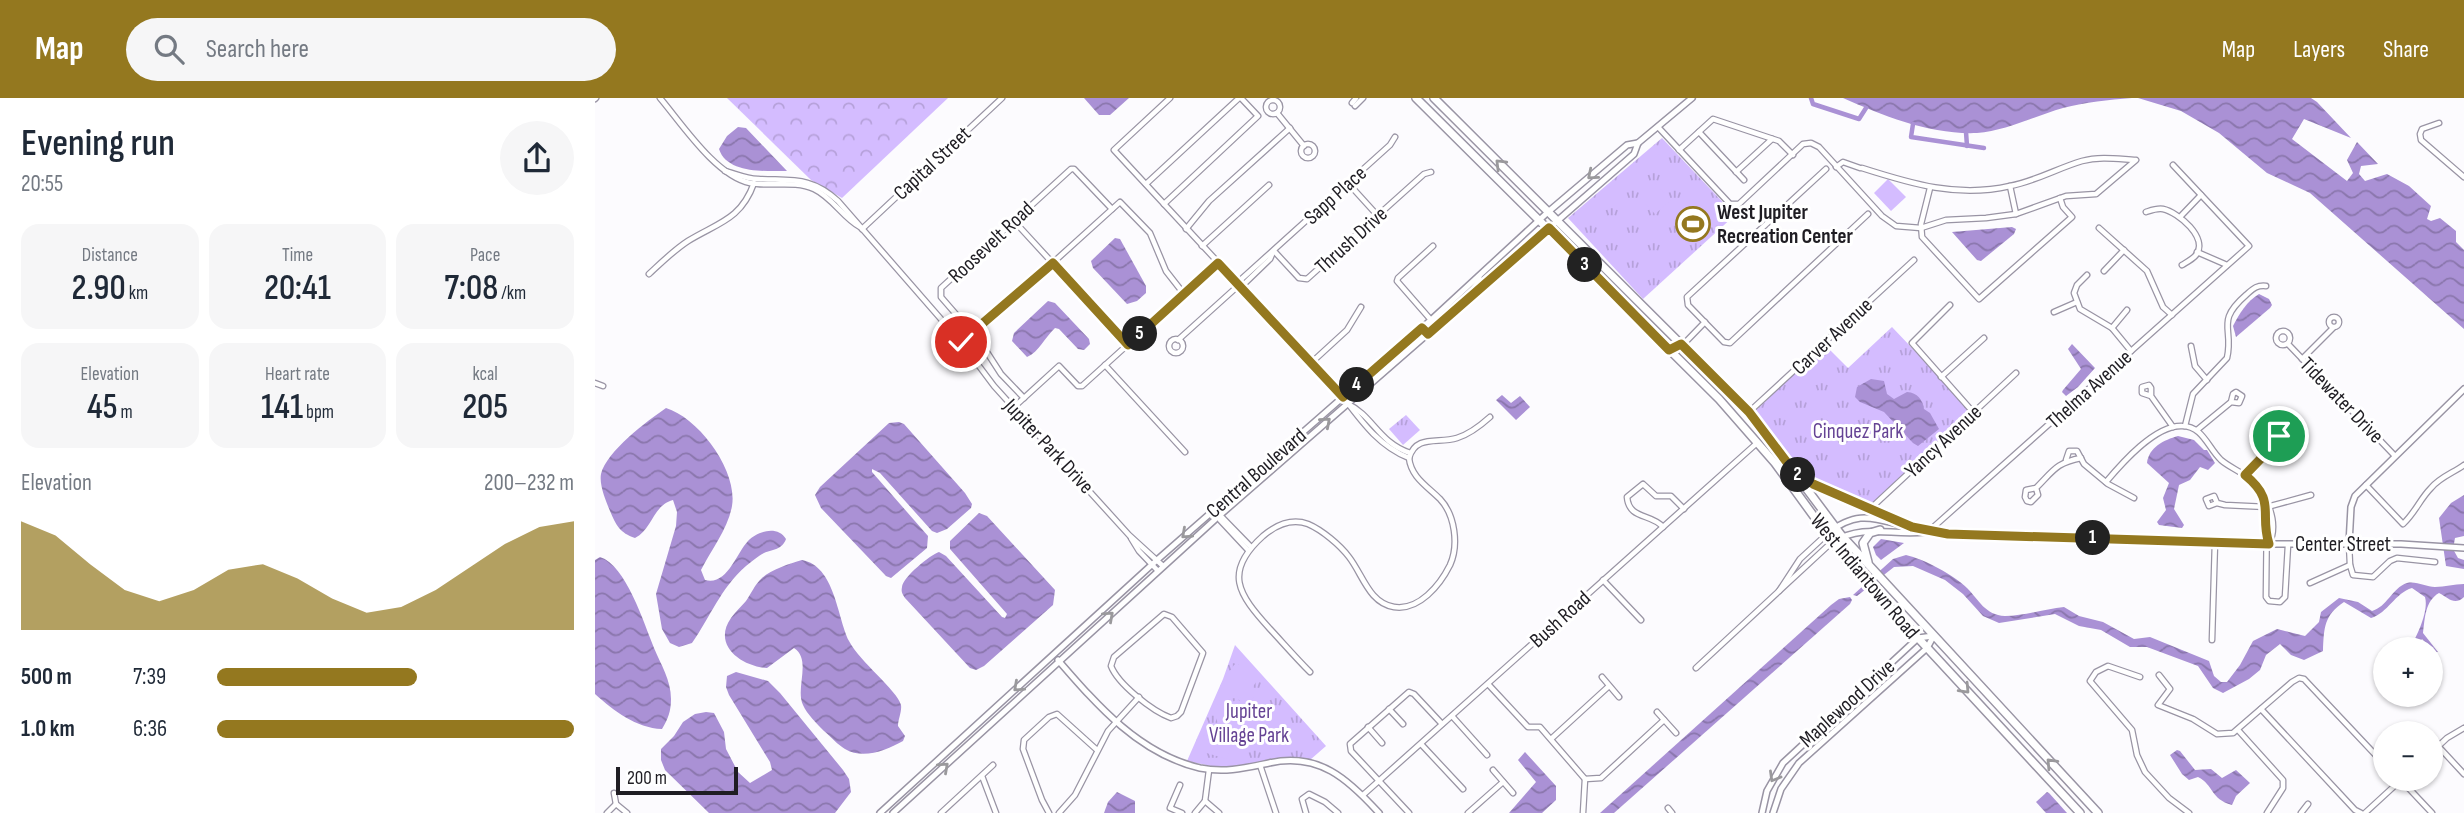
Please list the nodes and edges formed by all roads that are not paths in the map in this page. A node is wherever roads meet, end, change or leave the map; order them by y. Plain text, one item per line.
1 (660, 98) edge
2 (1002, 98) edge
3 (1170, 98) edge
4 (1240, 98) edge
5 (1356, 98) edge
6 (1363, 98) edge
7 (1416, 98) edge
8 (1434, 98) edge
9 (1692, 98) edge
10 (1277, 113) dead end
11 (2439, 123) dead end
12 (1658, 127) junction
13 (1290, 128) junction
14 (1699, 132) junction
15 (1395, 137) dead end
16 (1772, 138) junction
17 (1638, 144) junction
18 (1304, 146) dead end
19 (1679, 149) junction
20 (1793, 155) junction
21 (2173, 165) dead end
22 (1836, 167) junction
23 (1826, 169) dead end
24 (1430, 172) dead end
25 (1736, 172) junction
26 (2464, 177) edge
27 (1744, 180) dead end
28 (754, 181) junction
29 (1348, 183) junction
30 (1146, 184) junction
31 (1269, 185) dead end
32 (2010, 186) junction
33 (1930, 188) junction
34 (2201, 195) junction
35 (2060, 198) junction
36 (1164, 204) junction
37 (1112, 209) junction
38 (1548, 212) junction
39 (2146, 212) dead end
40 (1868, 214) dead end
41 (2016, 214) junction
42 (1378, 216) junction
43 (2180, 217) junction
44 (1540, 219) junction
45 (1013, 221) junction
46 (1557, 221) junction
47 (1549, 228) junction
48 (1921, 228) junction
49 (2099, 228) dead end
50 (862, 229) junction
51 (1187, 229) junction
52 (1202, 246) junction
53 (1433, 246) dead end
54 (2124, 250) junction
55 (1274, 251) junction
56 (2197, 252) junction
57 (1915, 260) dead end
58 (1053, 263) junction
59 (1218, 263) junction
60 (2182, 265) dead end
61 (2227, 265) junction
62 (2104, 271) dead end
63 (649, 274) dead end
64 (2087, 275) dead end
65 (1478, 276) junction
66 (1239, 285) junction
67 (2266, 286) dead end
68 (1184, 294) junction
69 (2077, 302) junction
70 (1950, 305) dead end
71 (1361, 307) dead end
72 (1457, 308) junction
73 (2127, 310) dead end
74 (2054, 312) dead end
75 (2172, 315) junction
76 (1431, 320) junction
77 (1705, 322) junction
78 (1422, 328) junction
79 (2112, 328) junction
80 (2333, 328) dead end
81 (973, 333) junction
82 (1428, 334) junction
83 (1984, 338) dead end
84 (1178, 340) dead end
85 (962, 343) junction
86 (1681, 344) junction
87 (2288, 344) dead end
88 (1128, 345) junction
89 (2191, 346) dead end
90 (2131, 351) junction
91 (1672, 352) junction
92 (2302, 359) junction
93 (1311, 363) junction
94 (1105, 365) junction
95 (2016, 373) dead end
96 (1941, 377) junction
97 (2207, 380) junction
98 (595, 383) edge
99 (603, 386) dead end
100 (2464, 389) edge
101 (2151, 396) dead end
102 (1343, 397) junction
103 (1024, 398) junction
104 (2231, 402) dead end
105 (1347, 404) junction
106 (1014, 407) junction
107 (1749, 412) junction
108 (1973, 412) junction
109 (1490, 417) dead end
110 (2185, 426) junction
111 (2173, 427) junction
112 (2197, 430) junction
113 (1757, 443) junction
114 (2273, 446) dead end
115 (1185, 452) dead end
116 (1410, 455) junction
117 (2395, 456) junction
118 (2081, 458) junction
119 (2066, 460) junction
120 (2464, 465) edge
121 (1795, 473) junction
122 (2245, 475) junction
123 (2106, 482) junction
124 (2366, 484) junction
125 (2036, 488) dead end
126 (2311, 495) dead end
127 (2134, 498) dead end
128 (2217, 503) dead end
129 (2267, 507) junction
130 (1214, 509) junction
131 (1684, 509) junction
132 (1870, 509) junction
133 (1220, 515) junction
134 (1663, 527) junction
135 (1912, 527) junction
136 (1835, 528) junction
137 (1881, 530) junction
138 (1928, 532) junction
139 (1826, 534) junction
140 (1842, 537) junction
141 (1832, 542) junction
142 (2215, 542) junction
143 (2269, 544) junction
144 (2349, 544) junction
145 (2288, 545) junction
146 (1250, 548) junction
147 (2464, 548) edge
148 (1154, 562) junction
149 (2435, 562) dead end
150 (2350, 565) junction
151 (1161, 569) junction
152 (1872, 571) junction
153 (1604, 580) junction
154 (2310, 583) dead end
155 (1776, 594) junction
156 (1641, 620) dead end
157 (1933, 636) junction
158 (1918, 638) junction
159 (2211, 640) dead end
160 (1927, 648) junction
161 (1053, 655) junction
162 (1059, 662) junction
163 (1696, 668) dead end
164 (1310, 672) dead end
165 (2159, 675) dead end
166 (1602, 677) dead end
167 (2140, 677) dead end
168 (1488, 684) junction
169 (1609, 686) junction
170 (1139, 697) junction
171 (1619, 697) dead end
172 (1389, 709) junction
173 (2261, 709) junction
174 (1657, 712) dead end
175 (1452, 716) junction
176 (1664, 720) junction
177 (1115, 722) junction
178 (1403, 724) dead end
179 (1443, 724) junction
180 (1368, 727) junction
181 (2464, 728) edge
182 (2238, 730) junction
183 (1676, 733) dead end
184 (1551, 739) junction
185 (1382, 743) dead end
186 (2443, 743) edge
187 (1421, 744) junction
188 (1097, 750) junction
189 (2373, 752) edge
190 (2443, 752) edge
191 (1487, 755) dead end
192 (993, 765) dead end
193 (1260, 765) junction
194 (1209, 770) junction
195 (1493, 770) dead end
196 (2464, 775) edge
197 (982, 776) junction
198 (1585, 779) junction
199 (1379, 781) junction
200 (1503, 782) junction
201 (1181, 785) dead end
202 (1463, 789) dead end
203 (2388, 791) edge
204 (2412, 791) edge
205 (614, 793) dead end
206 (1513, 793) dead end
207 (1363, 796) junction
208 (1205, 801) junction
209 (616, 804) junction
210 (2308, 804) dead end
211 (1668, 808) dead end
212 (607, 813) edge
213 (627, 813) edge
214 (882, 813) edge
215 (893, 813) edge
216 (941, 813) edge
217 (996, 813) edge
218 (1049, 813) edge
219 (1059, 813) edge
220 (1182, 813) edge
221 (1195, 813) edge
222 (1219, 813) edge
223 (1276, 813) edge
224 (1306, 813) edge
225 (1338, 813) edge
226 (1379, 813) edge
227 (1409, 813) edge
228 (1468, 813) edge
229 (1583, 813) edge
230 (1672, 813) edge
231 (1762, 813) edge
232 (1773, 813) edge
233 (2080, 813) edge
234 (2098, 813) edge
235 (2189, 813) edge
236 (2267, 813) edge
237 (2301, 813) edge
238 (2363, 813) edge
239 (2432, 813) edge

1 - 28 street, Jupiter Park Drive
2 - 50 street, Capital Street
3 - 30 street
4 - 30 street
4 - 36 street
5 - 6 street
7 - 44 main road, West Indiantown Road
38 -> 8 main road, West Indiantown Road
9 - 12 street
10 - 13 street
11 - 26 street
12 - 17 street
12 - 19 street
13 - 18 street
13 - 51 street
14 - 16 street
14 - 19 street
14 - 25 street
15 - 29 street, Sapp Place
16 - 20 street
16 - 25 street
17 -> 38 street, Central Boulevard
17 - 46 street, Central Boulevard
19 - 20 street
20 - 22 street
21 - 34 street
22 - 33 street
22 - 48 street
23 - 77 street
24 - 42 street, Thrush Drive
25 - 27 street
28 - 50 street, Jupiter Park Drive
28 - 63 street
29 - 42 street
29 - 55 street, Sapp Place
30 - 36 street
31 - 52 street
32 - 33 street
32 - 35 street
32 - 41 street
33 - 48 street
34 - 43 street
34 - 61 street, Thelma Avenue
35 - 41 street
35 - 48 street
36 - 51 street
37 - 45 street, Roosevelt Road
37 - 58 street
37 - 68 street
38 - 44 street, Central Boulevard
38 - 46 main road, West Indiantown Road
39 - 43 street
40 - 77 street
41 - 48 street
42 - 55 street, Thrush Drive
43 - 56 street
44 - 47 main road, West Indiantown Road
44 - 65 street, Central Boulevard
45 - 58 street
45 - 81 street, Roosevelt Road
46 - 47 street, Central Boulevard
46 - 86 main road, West Indiantown Road
47 - 72 street, Central Boulevard
47 - 91 main road, West Indiantown Road
49 - 54 street
50 - 85 street, Jupiter Park Drive
51 - 52 street
52 - 59 street
53 - 76 street
54 - 62 street
54 - 75 street
55 - 66 street, Sapp Place
56 - 60 street
56 - 61 street
57 - 107 street, Carver Avenue
58 - 81 street
58 - 88 street
59 - 66 street
59 - 68 street
61 - 75 street, Thelma Avenue
64 - 69 street
65 - 72 street
65 - 76 street, Central Boulevard
66 - 84 street, Sapp Place
66 - 93 street
67 - 97 street
68 - 88 street
69 - 74 street
69 - 79 street
70 - 96 street
71 - 93 street
72 - 82 street, Central Boulevard
73 - 79 street
75 - 90 street, Thelma Avenue
76 - 78 street, Central Boulevard
77 - 86 street
78 - 82 street
78 - 102 street, Central Boulevard
79 - 90 street
80 - 92 street
81 - 85 street
81 - 103 street, Roosevelt Road
82 - 105 street, Central Boulevard
83 - 96 street
85 - 106 street, Jupiter Park Drive
86 - 91 street
86 - 107 main road, West Indiantown Road
87 - 92 street, Tidewater Drive
88 - 94 street
89 - 97 street
90 - 138 street, Thelma Avenue
91 - 113 main road, West Indiantown Road
92 - 117 street, Tidewater Drive
93 - 102 street
94 - 103 street
94 - 115 street
95 - 108 street, Yancy Avenue
96 - 108 street
97 - 110 street
98 - 99 street
100 - 117 street
101 - 111 street
102 - 105 street
102 - 130 street, Central Boulevard
103 - 106 street
104 - 112 street
105 - 116 street
133 -> 105 street, Central Boulevard
106 - 148 street, Jupiter Park Drive
107 - 121 main road, West Indiantown Road
108 - 132 street, Yancy Avenue
109 - 116 street
110 - 111 street
110 - 112 street
111 - 123 street
112 - 122 street
113 - 131 street, Bush Road
113 - 139 main road, West Indiantown Road
114 - 122 street
116 - 146 street
117 - 124 street
118 - 119 street
118 - 119 street
118 - 123 street
119 - 125 street
120 - 124 street
121 - 132 street, Center Street
121 - 136 main road, West Indiantown Road
122 - 129 street
123 - 127 street
124 - 144 street
126 - 129 street
128 - 129 street
129 - 143 street
130 - 133 street
130 -> 148 street, Central Boulevard
131 - 134 street, Bush Road
131 - 134 street
132 - 135 street, Center Street
133 - 146 street
133 - 151 street, Central Boulevard
134 - 153 street, Bush Road
135 - 136 street
135 - 138 street, Center Street
136 - 139 street
136 - 140 main road, West Indiantown Road
137 - 138 street, Center Street
137 - 140 street, Center Street
137 - 152 main road
138 - 142 street, Center Street
139 - 141 main road, West Indiantown Road
139 - 155 street, Center Street
140 - 141 street, Center Street
140 - 152 main road, West Indiantown Road
141 - 155 street, Center Street
141 - 158 main road, West Indiantown Road
142 - 143 street, Center Street
142 - 159 street
143 - 145 street, Center Street
143 - 145 street
144 - 145 street, Center Street
144 - 147 street, Center Street
144 - 150 street
146 - 164 street
148 - 151 street, Jupiter Park Drive
148 - 161 street, Central Boulevard
149 - 150 street
150 - 154 street
162 -> 151 street, Central Boulevard
152 - 157 main road, West Indiantown Road
153 - 156 street
153 - 168 street, Bush Road
155 - 163 street, Center Street
157 - 158 street
157 - 160 street, Maplewood Drive
234 -> 157 main road, West Indiantown Road
158 - 160 main road, West Indiantown Road
158 -> 231 street, Maplewood Drive
160 - 232 street, Maplewood Drive
160 -> 233 main road, West Indiantown Road
161 - 162 street
161 -> 214 street, Central Boulevard
162 - 177 street
215 -> 162 street, Central Boulevard
165 - 182 street
166 - 169 street
167 - 235 street
168 - 175 street, Bush Road
168 - 184 street
169 - 171 street
169 - 184 street
170 - 170 street
170 - 177 street
172 - 178 street
172 - 179 street
172 - 180 street
173 - 182 street
173 - 189 street
173 - 238 street
174 - 176 street
175 - 179 street, Bush Road
175 - 191 street
176 - 183 street
176 - 198 street
177 - 188 street
177 - 194 street
179 - 187 street, Bush Road
180 - 185 street
180 - 199 street
181 - 186 street
182 - 236 street
184 - 198 street
187 - 199 street, Bush Road
187 - 202 street
188 - 218 street
188 - 219 street
190 - 196 street
192 - 197 street
193 - 194 street
193 - 207 street
193 - 223 street
194 - 208 street
195 - 200 street
197 - 216 street
197 - 217 street
198 - 229 street
199 - 207 street, Bush Road
199 - 227 street
200 - 206 street
200 - 228 street
201 - 220 street
203 - 238 street
204 - 239 street
205 - 209 street
207 - 226 street
208 - 221 street
208 - 222 street
209 - 212 street
209 - 213 street
210 - 237 street
211 - 230 street
224 - 225 street

